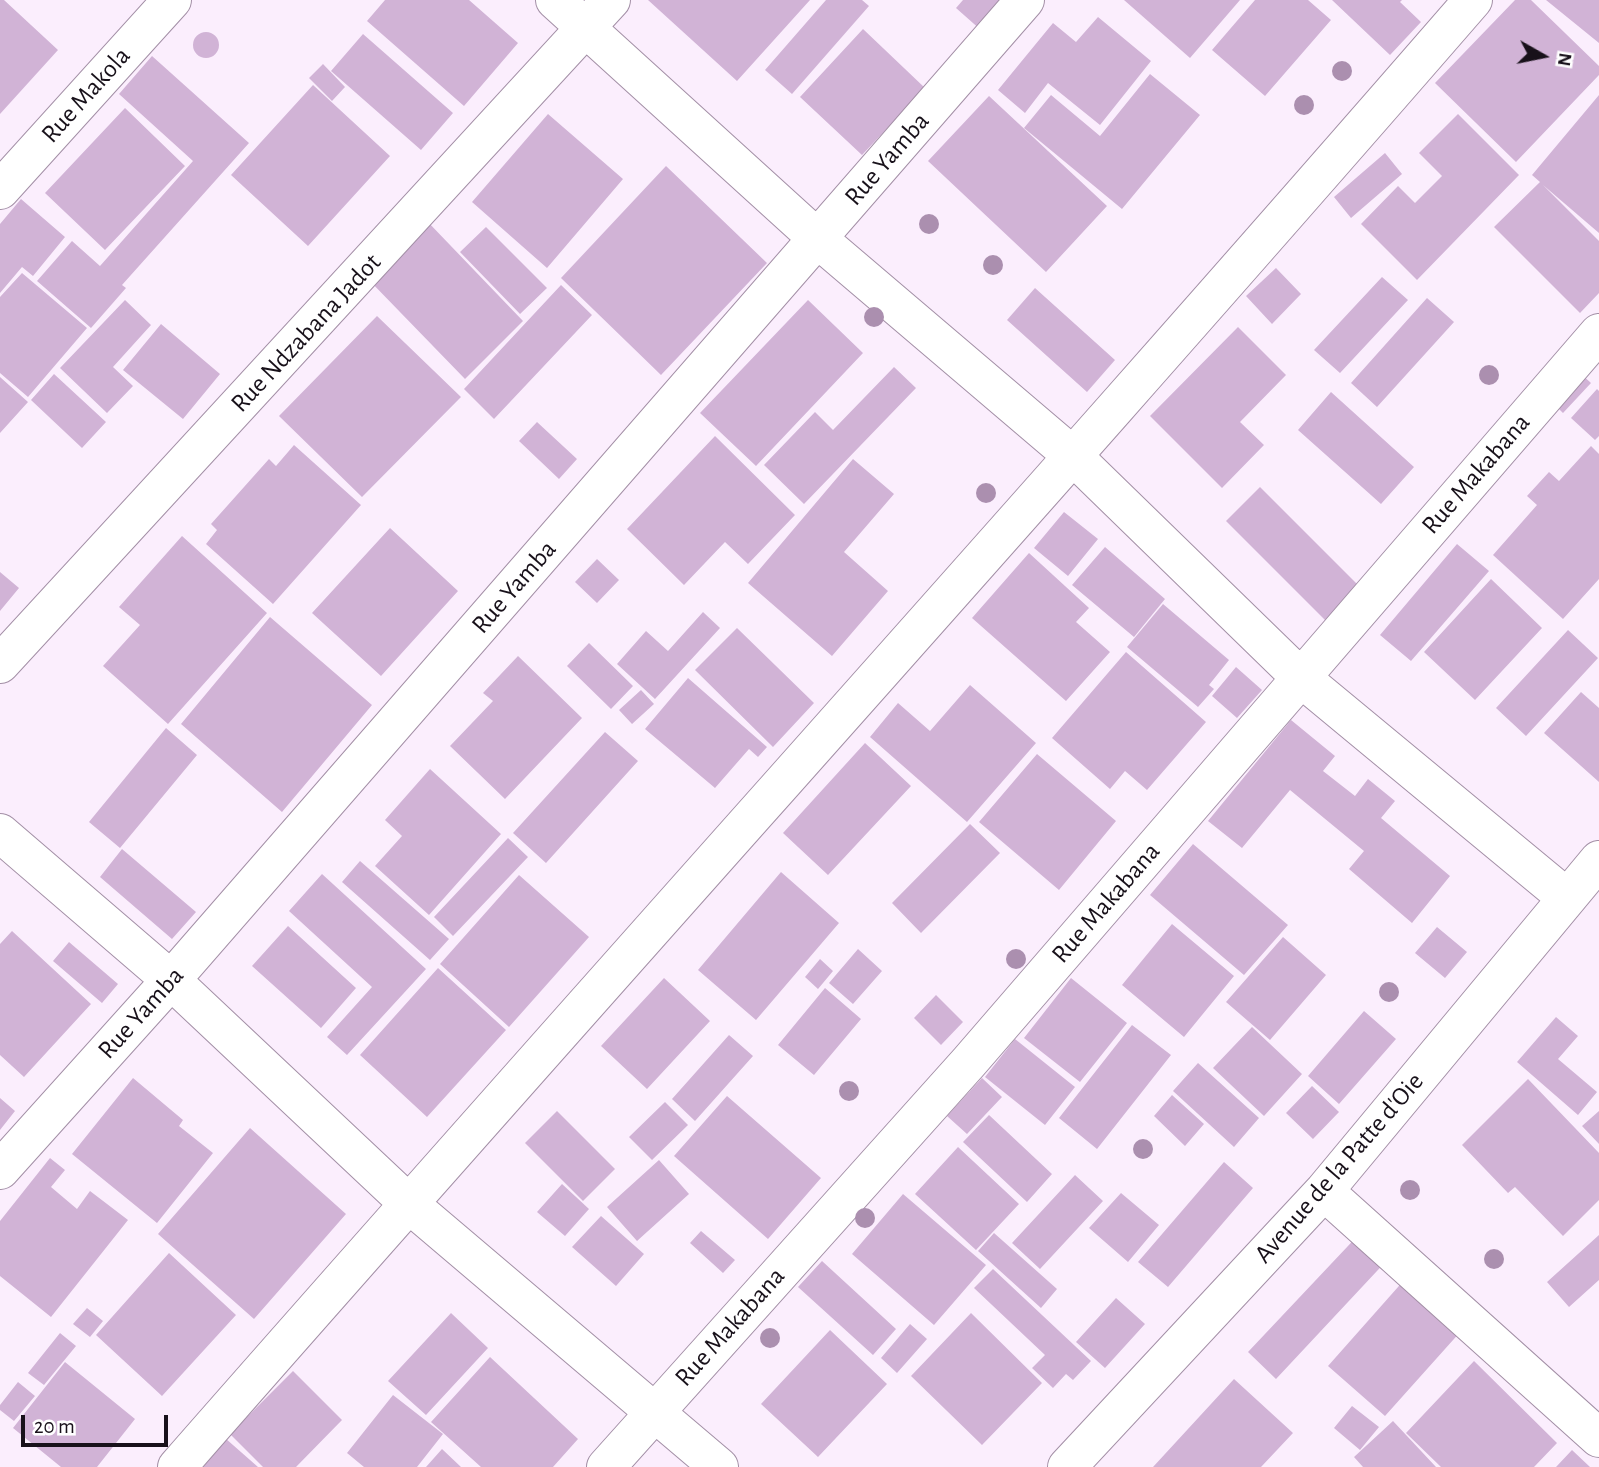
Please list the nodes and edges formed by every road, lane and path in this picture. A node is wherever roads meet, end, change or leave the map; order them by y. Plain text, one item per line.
1 (172, 0) edge
2 (555, 0) edge
3 (611, 0) edge
4 (1025, 0) edge
5 (1474, 0) edge
6 (586, 29) junction
7 (0, 190) edge
8 (818, 239) junction
9 (1599, 333) edge
10 (1073, 457) junction
11 (0, 664) edge
12 (1300, 677) junction
13 (0, 833) edge
14 (1599, 860) edge
15 (1567, 898) junction
16 (171, 980) junction
17 (0, 1170) edge
18 (1324, 1191) junction
19 (408, 1203) junction
20 (655, 1411) junction
21 (1599, 1438) edge
22 (177, 1467) edge
23 (606, 1467) edge
24 (719, 1467) edge
25 (1067, 1467) edge

1 - 7 street, Rue Makola
2 - 6 street
3 - 6 street, Rue Ndzabana Jadot
4 - 8 street, Rue Yamba
5 - 10 street
6 - 8 street
6 - 11 street, Rue Ndzabana Jadot
8 - 10 street
8 - 16 street, Rue Yamba
9 - 12 street, Rue Makabana
10 - 12 street
10 - 19 street
12 - 15 street
12 - 20 street, Rue Makabana
13 - 16 street
14 - 15 street, Avenue de la Patte d'Oie
15 - 18 street, Avenue de la Patte d'Oie
16 - 17 street, Rue Yamba
16 - 19 street
18 - 21 street
18 - 25 street, Avenue de la Patte d'Oie
19 - 20 street
19 - 22 street
20 - 23 street, Rue Makabana
20 - 24 street

